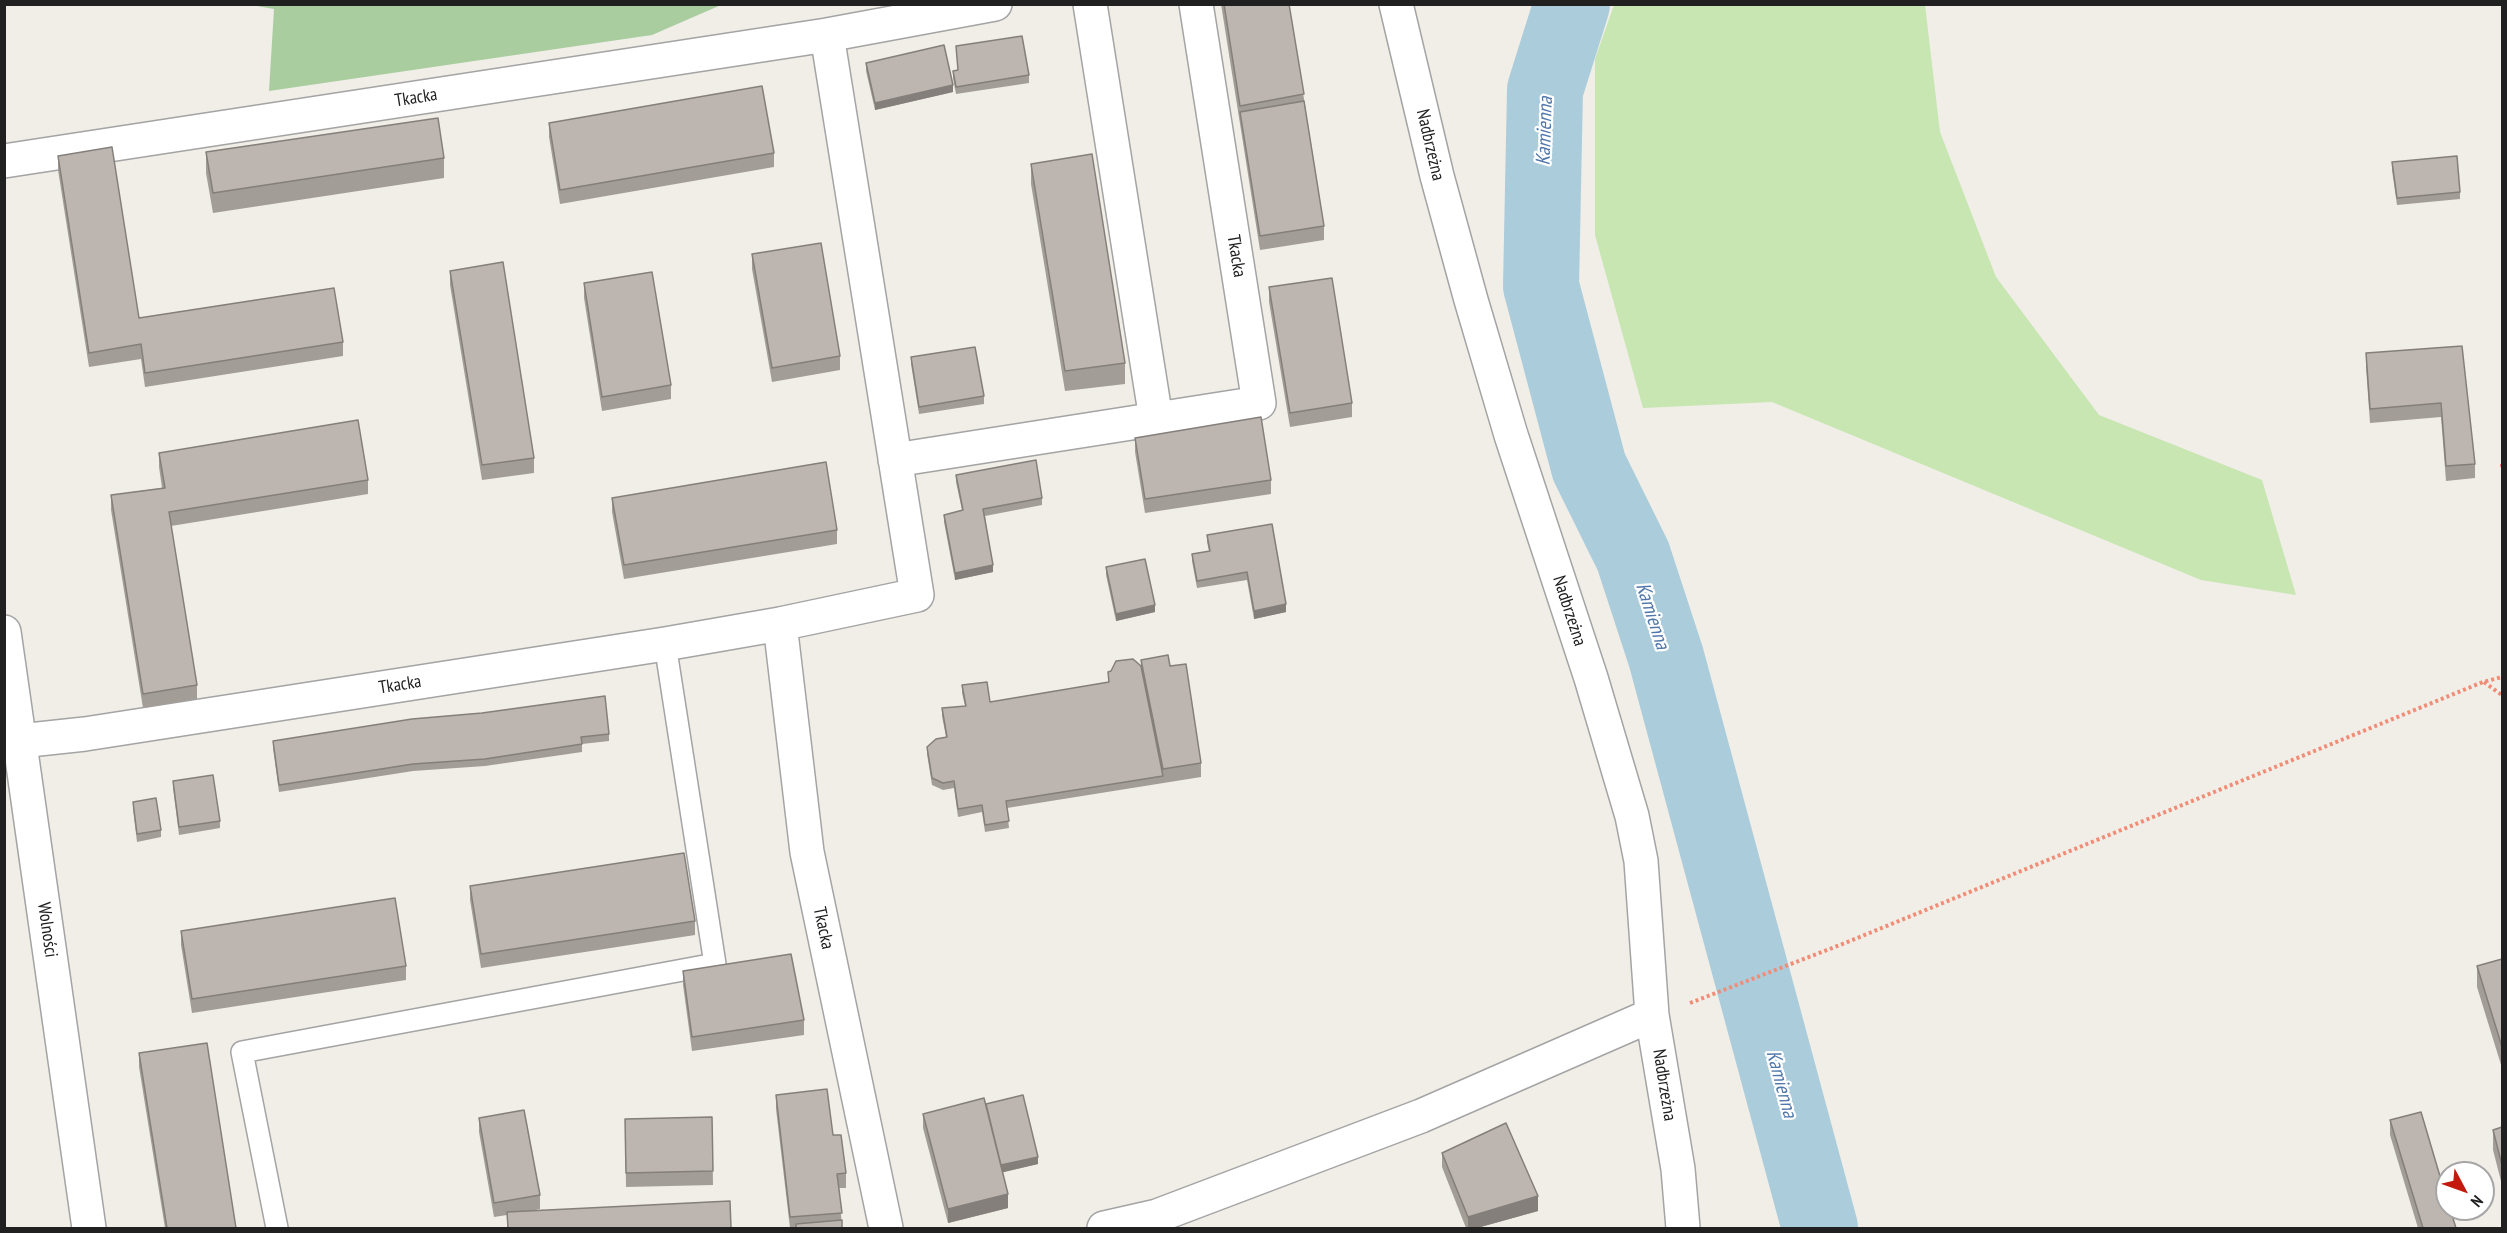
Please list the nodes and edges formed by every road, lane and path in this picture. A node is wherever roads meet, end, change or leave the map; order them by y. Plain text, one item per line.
1 (995, 4) edge
2 (1090, 4) edge
3 (1196, 4) edge
4 (1396, 4) edge
5 (827, 35) junction
6 (4, 161) edge
7 (1156, 420) junction
8 (895, 460) junction
9 (780, 624) junction
10 (4, 632) edge
11 (665, 644) junction
12 (2502, 677) edge
13 (2483, 682) junction
14 (2502, 694) edge
15 (20, 741) junction
16 (1667, 1010) junction
17 (89, 1228) edge
18 (277, 1228) edge
19 (886, 1228) edge
20 (1104, 1228) edge
21 (1683, 1228) edge

1 - 5 street, Tkacka
2 - 7 street
3 - 7 street, Tkacka
4 - 16 street, Nadbrzeżna
5 - 6 street, Tkacka
5 - 8 street, Tkacka
7 - 8 street, Tkacka
8 - 9 street, Tkacka
9 - 11 street, Tkacka
9 - 19 street, Tkacka
10 - 15 street, Wolności
11 - 15 street, Tkacka
11 - 18 lane
12 - 13 path
13 - 14 path
13 - 16 path
15 - 17 street, Wolności
16 - 20 street
16 - 21 street, Nadbrzeżna

